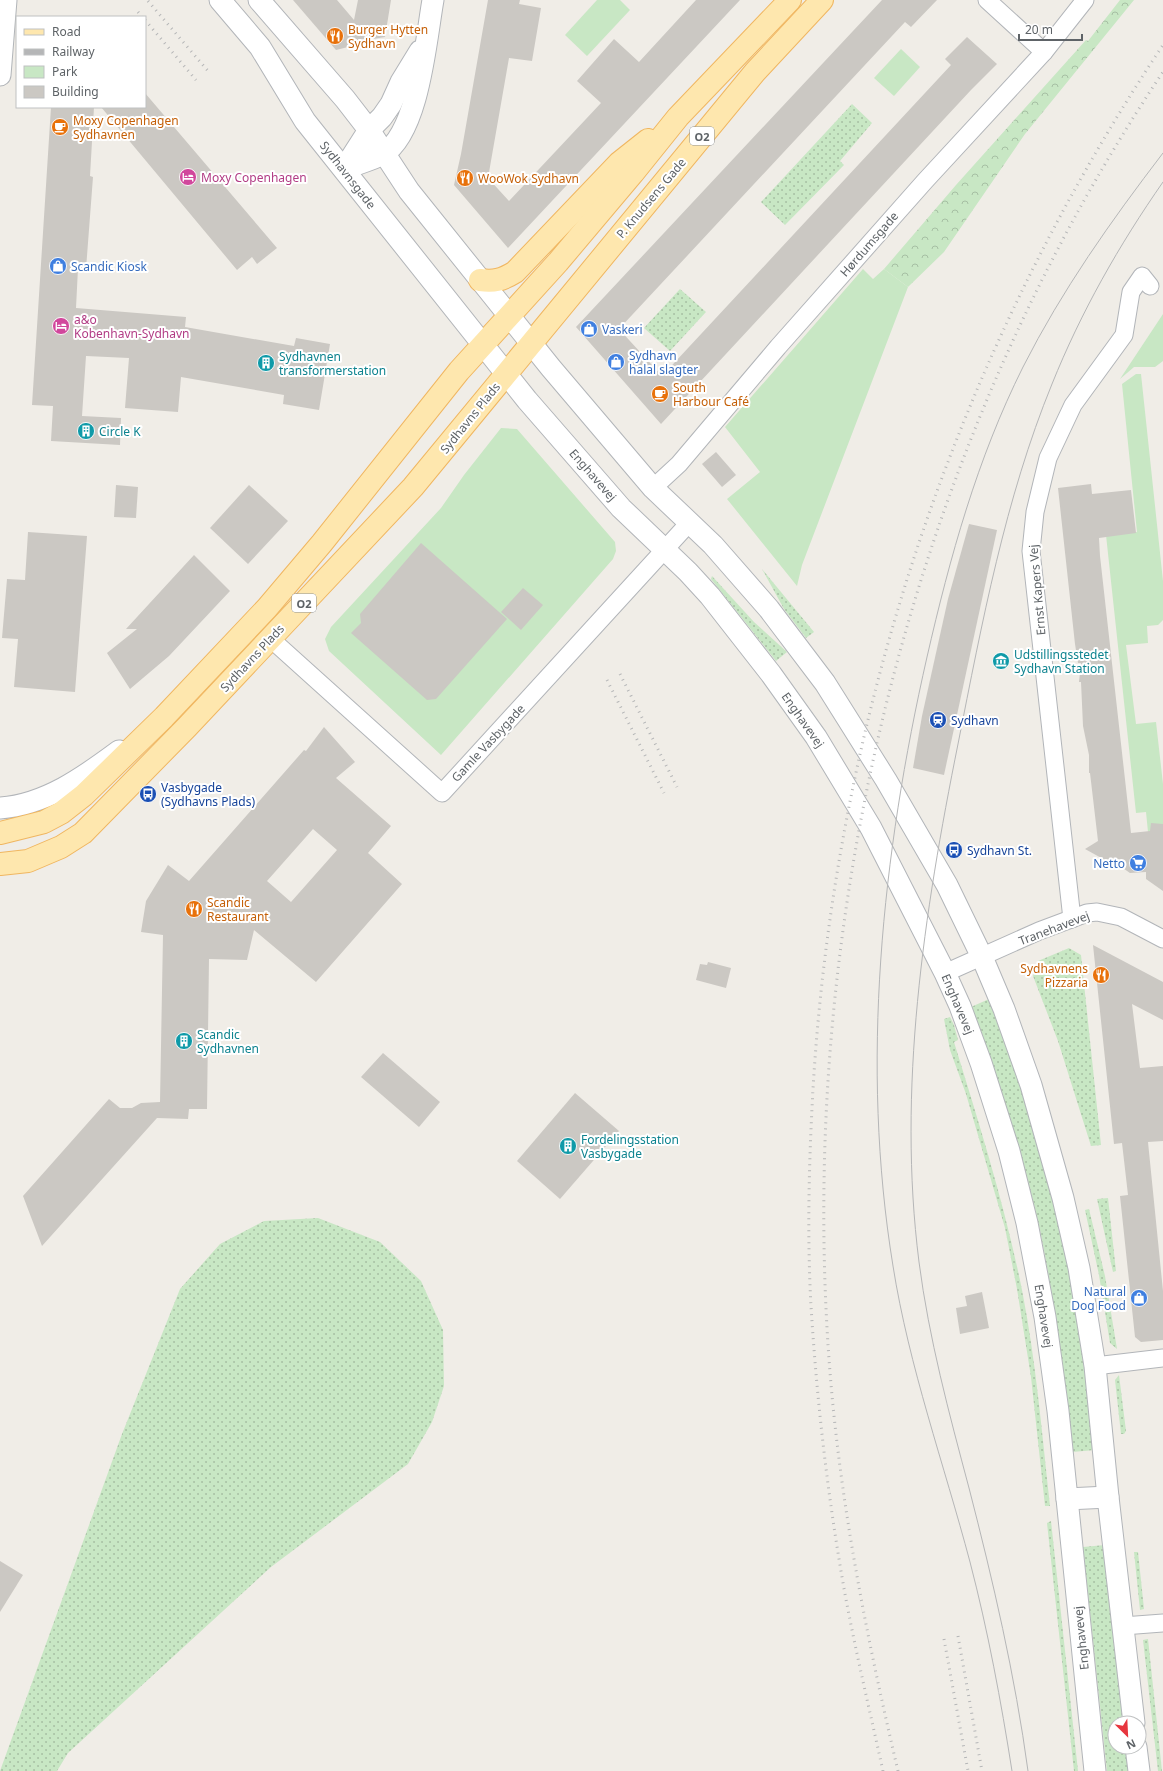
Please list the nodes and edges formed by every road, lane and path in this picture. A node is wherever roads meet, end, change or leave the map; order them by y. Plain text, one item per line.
1 (6, 0) edge
2 (220, 0) edge
3 (259, 0) edge
4 (433, 0) edge
5 (790, 0) edge
6 (822, 0) edge
7 (987, 0) edge
8 (1085, 0) edge
9 (426, 40) junction
10 (1044, 52) junction
11 (0, 75) edge
12 (678, 117) junction
13 (369, 130) junction
14 (384, 153) junction
15 (344, 169) junction
16 (480, 280) junction
17 (1150, 286) dead end
18 (509, 316) junction
19 (530, 343) junction
20 (483, 345) junction
21 (506, 373) junction
22 (653, 488) junction
23 (689, 523) junction
24 (664, 549) junction
25 (271, 639) junction
26 (164, 717) junction
27 (0, 808) edge
28 (0, 833) edge
29 (0, 864) edge
30 (1072, 919) junction
31 (1163, 938) edge
32 (982, 957) junction
33 (945, 973) junction
34 (1163, 1358) edge
35 (1095, 1366) junction
36 (1108, 1496) junction
37 (1067, 1499) junction
38 (1163, 1623) edge
39 (1123, 1626) junction
40 (1133, 1715) edge
41 (1137, 1755) edge
42 (1095, 1771) edge
43 (1139, 1771) edge

1 - 11 street
2 - 15 street, Sydhavnsgade
3 - 13 street
4 - 9 street
5 - 12 main road, O2
6 - 19 main road, P. Knudsens Gade / O2
7 - 10 street
8 - 10 street, Hørdumsgade
9 - 13 street
9 - 14 street
10 - 22 street, Hørdumsgade
12 - 16 main road
12 - 18 main road, O2
13 - 14 street
13 - 15 street
14 - 15 street
14 - 16 street
15 - 20 street, Sydhavnsgade
16 - 18 street
17 - 30 street, Ernst Kapers Vej
18 - 19 street
18 - 20 main road, O2
19 - 21 main road, O2
19 - 22 street
20 - 21 street, Sydhavnsgade
20 - 26 main road, Sydhavns Plads / O2
21 - 24 street, Enghavevej
21 - 25 main road, Sydhavns Plads / O2
22 - 23 street
23 - 24 street, Gamle Vasbygade
23 - 32 street
24 - 25 street, Gamle Vasbygade
24 - 33 street, Enghavevej
25 - 29 main road, Sydhavns Plads / O2
26 - 27 street
26 - 28 main road, O2
30 - 31 street, Tranehavevej
30 - 32 street, Tranehavevej
32 - 33 street, Tranehavevej
32 - 35 street
33 - 37 street, Enghavevej
34 - 35 street
35 - 36 street
36 - 37 street
36 - 39 street
37 - 42 street, Enghavevej
38 - 39 street
39 - 40 street
41 - 43 street

